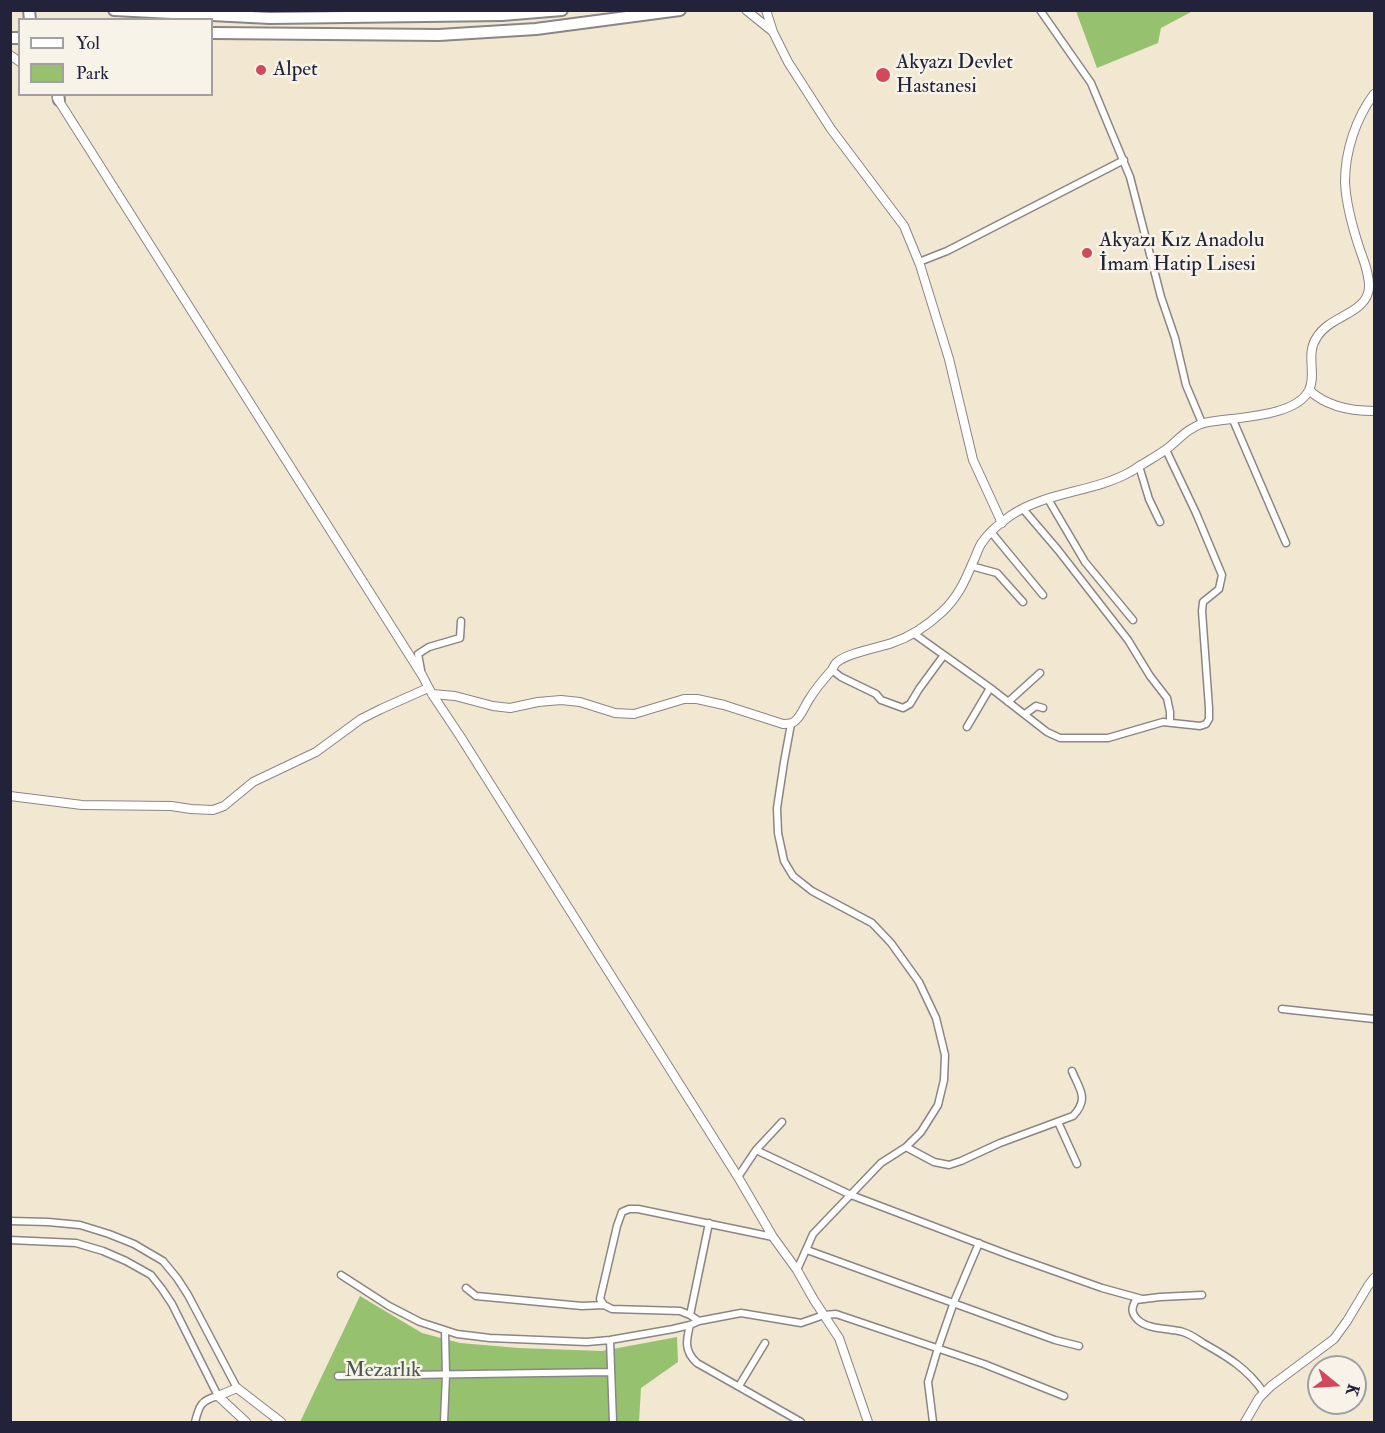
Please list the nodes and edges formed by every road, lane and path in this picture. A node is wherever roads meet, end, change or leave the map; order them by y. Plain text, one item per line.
1 (114, 10) edge
2 (562, 10) edge
3 (680, 10) edge
4 (746, 10) edge
5 (766, 10) edge
6 (1040, 10) edge
7 (773, 32) junction
8 (213, 33) edge
9 (1374, 94) edge
10 (56, 96) edge
11 (1124, 160) junction
12 (919, 262) junction
13 (1309, 390) junction
14 (1374, 411) edge
15 (1233, 420) junction
16 (1202, 423) junction
17 (1166, 450) junction
18 (1139, 466) junction
19 (1048, 499) junction
20 (1023, 509) junction
21 (1160, 522) dead end
22 (1002, 523) junction
23 (991, 532) junction
24 (1286, 543) dead end
25 (972, 566) junction
26 (1043, 595) dead end
27 (1023, 602) dead end
28 (1133, 620) dead end
29 (461, 621) dead end
30 (914, 633) junction
31 (944, 655) junction
32 (832, 670) junction
33 (1040, 673) dead end
34 (422, 675) junction
35 (990, 688) junction
36 (430, 691) junction
37 (1008, 702) junction
38 (1043, 708) dead end
39 (1025, 714) junction
40 (1170, 722) junction
41 (791, 724) junction
42 (967, 727) dead end
43 (10, 796) edge
44 (1282, 1009) dead end
45 (1374, 1019) edge
46 (1072, 1071) dead end
47 (782, 1122) dead end
48 (1058, 1122) junction
49 (906, 1147) junction
50 (756, 1150) junction
51 (1077, 1164) dead end
52 (738, 1177) junction
53 (851, 1195) junction
54 (10, 1221) edge
55 (709, 1223) junction
56 (773, 1237) junction
57 (10, 1240) edge
58 (979, 1243) junction
59 (807, 1250) junction
60 (797, 1270) junction
61 (341, 1275) dead end
62 (1374, 1278) edge
63 (466, 1288) dead end
64 (1202, 1295) dead end
65 (1142, 1299) junction
66 (954, 1302) junction
67 (603, 1305) junction
68 (690, 1314) junction
69 (824, 1315) junction
70 (699, 1321) junction
71 (690, 1325) junction
72 (445, 1331) junction
73 (610, 1340) junction
74 (765, 1343) dead end
75 (1079, 1346) dead end
76 (938, 1348) junction
77 (611, 1372) junction
78 (446, 1375) junction
79 (338, 1376) dead end
80 (739, 1386) junction
81 (237, 1388) junction
82 (1263, 1393) junction
83 (1064, 1395) dead end
84 (218, 1396) junction
85 (195, 1422) edge
86 (246, 1422) edge
87 (281, 1422) edge
88 (444, 1422) edge
89 (612, 1422) edge
90 (801, 1422) edge
91 (868, 1422) edge
92 (933, 1422) edge
93 (1245, 1422) edge

1 - 2 highway
3 - 8 highway
4 - 7 street
5 - 7 street
6 - 11 street
7 - 12 street
9 - 13 street
10 - 34 street
11 - 12 street
11 - 16 street
12 - 22 street
13 - 14 street
13 - 15 street
15 - 16 street
15 - 24 street
16 - 17 street
17 - 18 street
17 - 40 street
18 - 19 street
18 - 21 street
19 - 20 street
19 - 28 street
20 - 22 street
20 - 40 street
22 - 23 street
23 - 25 street
23 - 26 street
25 - 27 street
25 - 30 street
29 - 34 street
30 - 31 street
30 - 32 street
31 - 32 street
31 - 35 street
32 - 41 street
33 - 37 street
34 - 36 street
35 - 37 street
35 - 42 street
36 - 41 street
36 - 43 street
36 - 52 street
37 - 39 street
38 - 39 street
39 - 40 street
41 - 49 street
44 - 45 street
46 - 48 street
47 - 50 street
48 - 49 street
48 - 51 street
49 - 53 street
50 - 52 street
50 - 53 street
52 - 56 street
53 - 58 street
53 - 59 street
54 - 81 street
55 - 56 street
55 - 67 street
55 - 68 street
56 - 60 street
57 - 84 street
58 - 65 street
58 - 66 street
59 - 60 street
59 - 66 street
60 - 69 street
61 - 72 street
62 - 82 street
63 - 67 street
64 - 65 street
65 - 82 street
66 - 75 street
66 - 76 street
67 - 68 street
68 - 70 street
69 - 70 street
69 - 76 street
69 - 91 street
70 - 71 street
71 - 73 street
71 - 80 street
72 - 73 street
72 - 78 street
73 - 77 street
74 - 80 street
76 - 83 street
76 - 92 street
77 - 78 street
77 - 89 street
78 - 79 street
78 - 88 street
80 - 90 street
81 - 84 street
81 - 87 street
82 - 93 street
84 - 85 street
84 - 86 street

